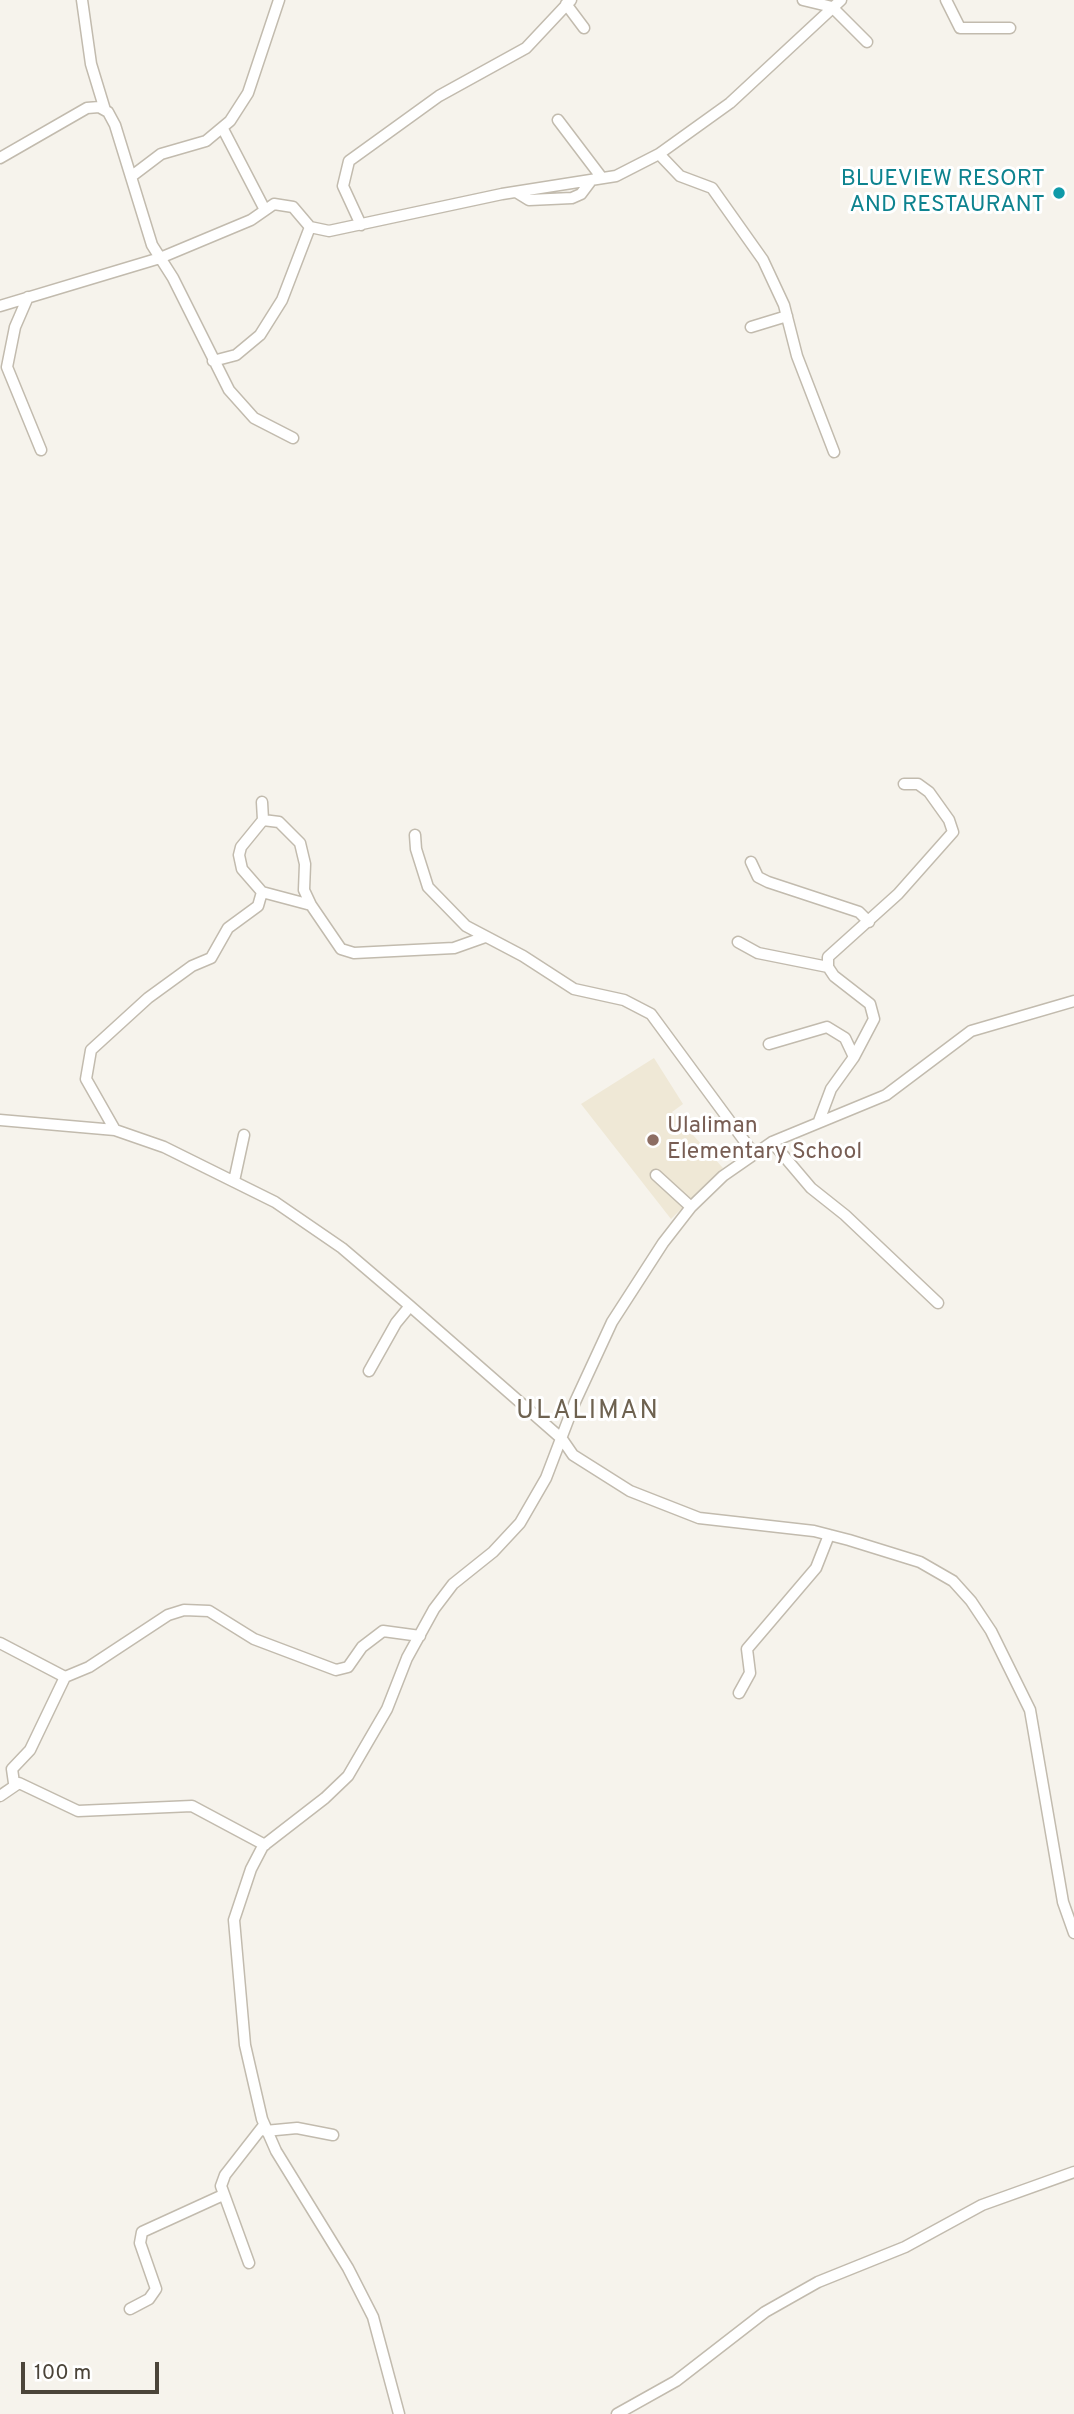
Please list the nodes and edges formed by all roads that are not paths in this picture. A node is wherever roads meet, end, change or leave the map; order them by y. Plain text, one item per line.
1 (82, 0) edge
2 (279, 0) edge
3 (803, 0) edge
4 (946, 0) edge
5 (568, 2) edge
6 (837, 3) edge
7 (584, 28) dead end
8 (1010, 28) dead end
9 (867, 42) dead end
10 (105, 110) junction
11 (558, 120) dead end
12 (223, 128) junction
13 (659, 154) junction
14 (0, 158) edge
15 (132, 176) junction
16 (602, 178) junction
17 (265, 211) junction
18 (361, 225) junction
19 (310, 227) junction
20 (160, 258) junction
21 (28, 297) junction
22 (0, 306) edge
23 (787, 316) junction
24 (751, 327) dead end
25 (213, 361) junction
26 (293, 438) dead end
27 (41, 450) dead end
28 (834, 452) dead end
29 (904, 784) dead end
30 (262, 802) dead end
31 (263, 820) junction
32 (415, 835) dead end
33 (751, 862) dead end
34 (262, 892) junction
35 (312, 905) junction
36 (869, 922) junction
37 (485, 937) junction
38 (738, 942) dead end
39 (828, 967) junction
40 (1074, 1001) edge
41 (769, 1044) dead end
42 (855, 1057) junction
43 (0, 1120) edge
44 (819, 1121) junction
45 (115, 1130) junction
46 (244, 1135) dead end
47 (772, 1142) junction
48 (754, 1154) junction
49 (656, 1175) dead end
50 (234, 1181) junction
51 (691, 1207) junction
52 (938, 1304) dead end
53 (411, 1306) junction
54 (369, 1371) dead end
55 (562, 1439) junction
56 (829, 1535) junction
57 (420, 1636) junction
58 (0, 1643) edge
59 (65, 1677) junction
60 (739, 1693) dead end
61 (8, 1777) edge
62 (0, 1796) edge
63 (265, 1844) junction
64 (1074, 1933) edge
65 (265, 2128) junction
66 (333, 2135) dead end
67 (1074, 2172) edge
68 (223, 2195) junction
69 (249, 2263) dead end
70 (130, 2309) dead end
71 (400, 2414) edge
72 (617, 2414) edge

1 - 10 street
2 - 12 street
3 - 6 street
4 - 8 street
5 - 7 street
5 - 18 street
6 - 9 street
6 - 13 street
10 - 14 street
10 - 15 street
11 - 16 street
12 - 15 street
12 - 17 street
13 - 16 street
13 - 23 street
15 - 20 street
16 - 18 street
17 - 19 street
17 - 20 street
18 - 19 street
19 - 25 street
20 - 21 street
20 - 25 street
21 - 22 street
21 - 27 street
23 - 24 street
23 - 28 street
25 - 26 street
29 - 36 street
30 - 31 street
31 - 34 street
31 - 35 street
32 - 37 street
33 - 36 street
34 - 35 street
34 - 45 street
35 - 37 street
36 - 39 street
37 - 48 street
38 - 39 street
39 - 42 street
40 - 44 street
41 - 42 street
42 - 44 street
43 - 45 street
44 - 47 street
45 - 50 street
46 - 50 street
47 - 48 street
47 - 52 street
48 - 51 street
49 - 51 street
50 - 53 street
51 - 55 street
53 - 54 street
53 - 55 street
55 - 56 street
55 - 57 street
56 - 60 street
56 - 64 street
57 - 59 street
57 - 63 street
58 - 59 street
59 - 61 street
61 - 62 street
61 - 63 street
63 - 65 street
65 - 66 street
65 - 68 street
65 - 71 street
67 - 72 street
68 - 69 street
68 - 70 street

